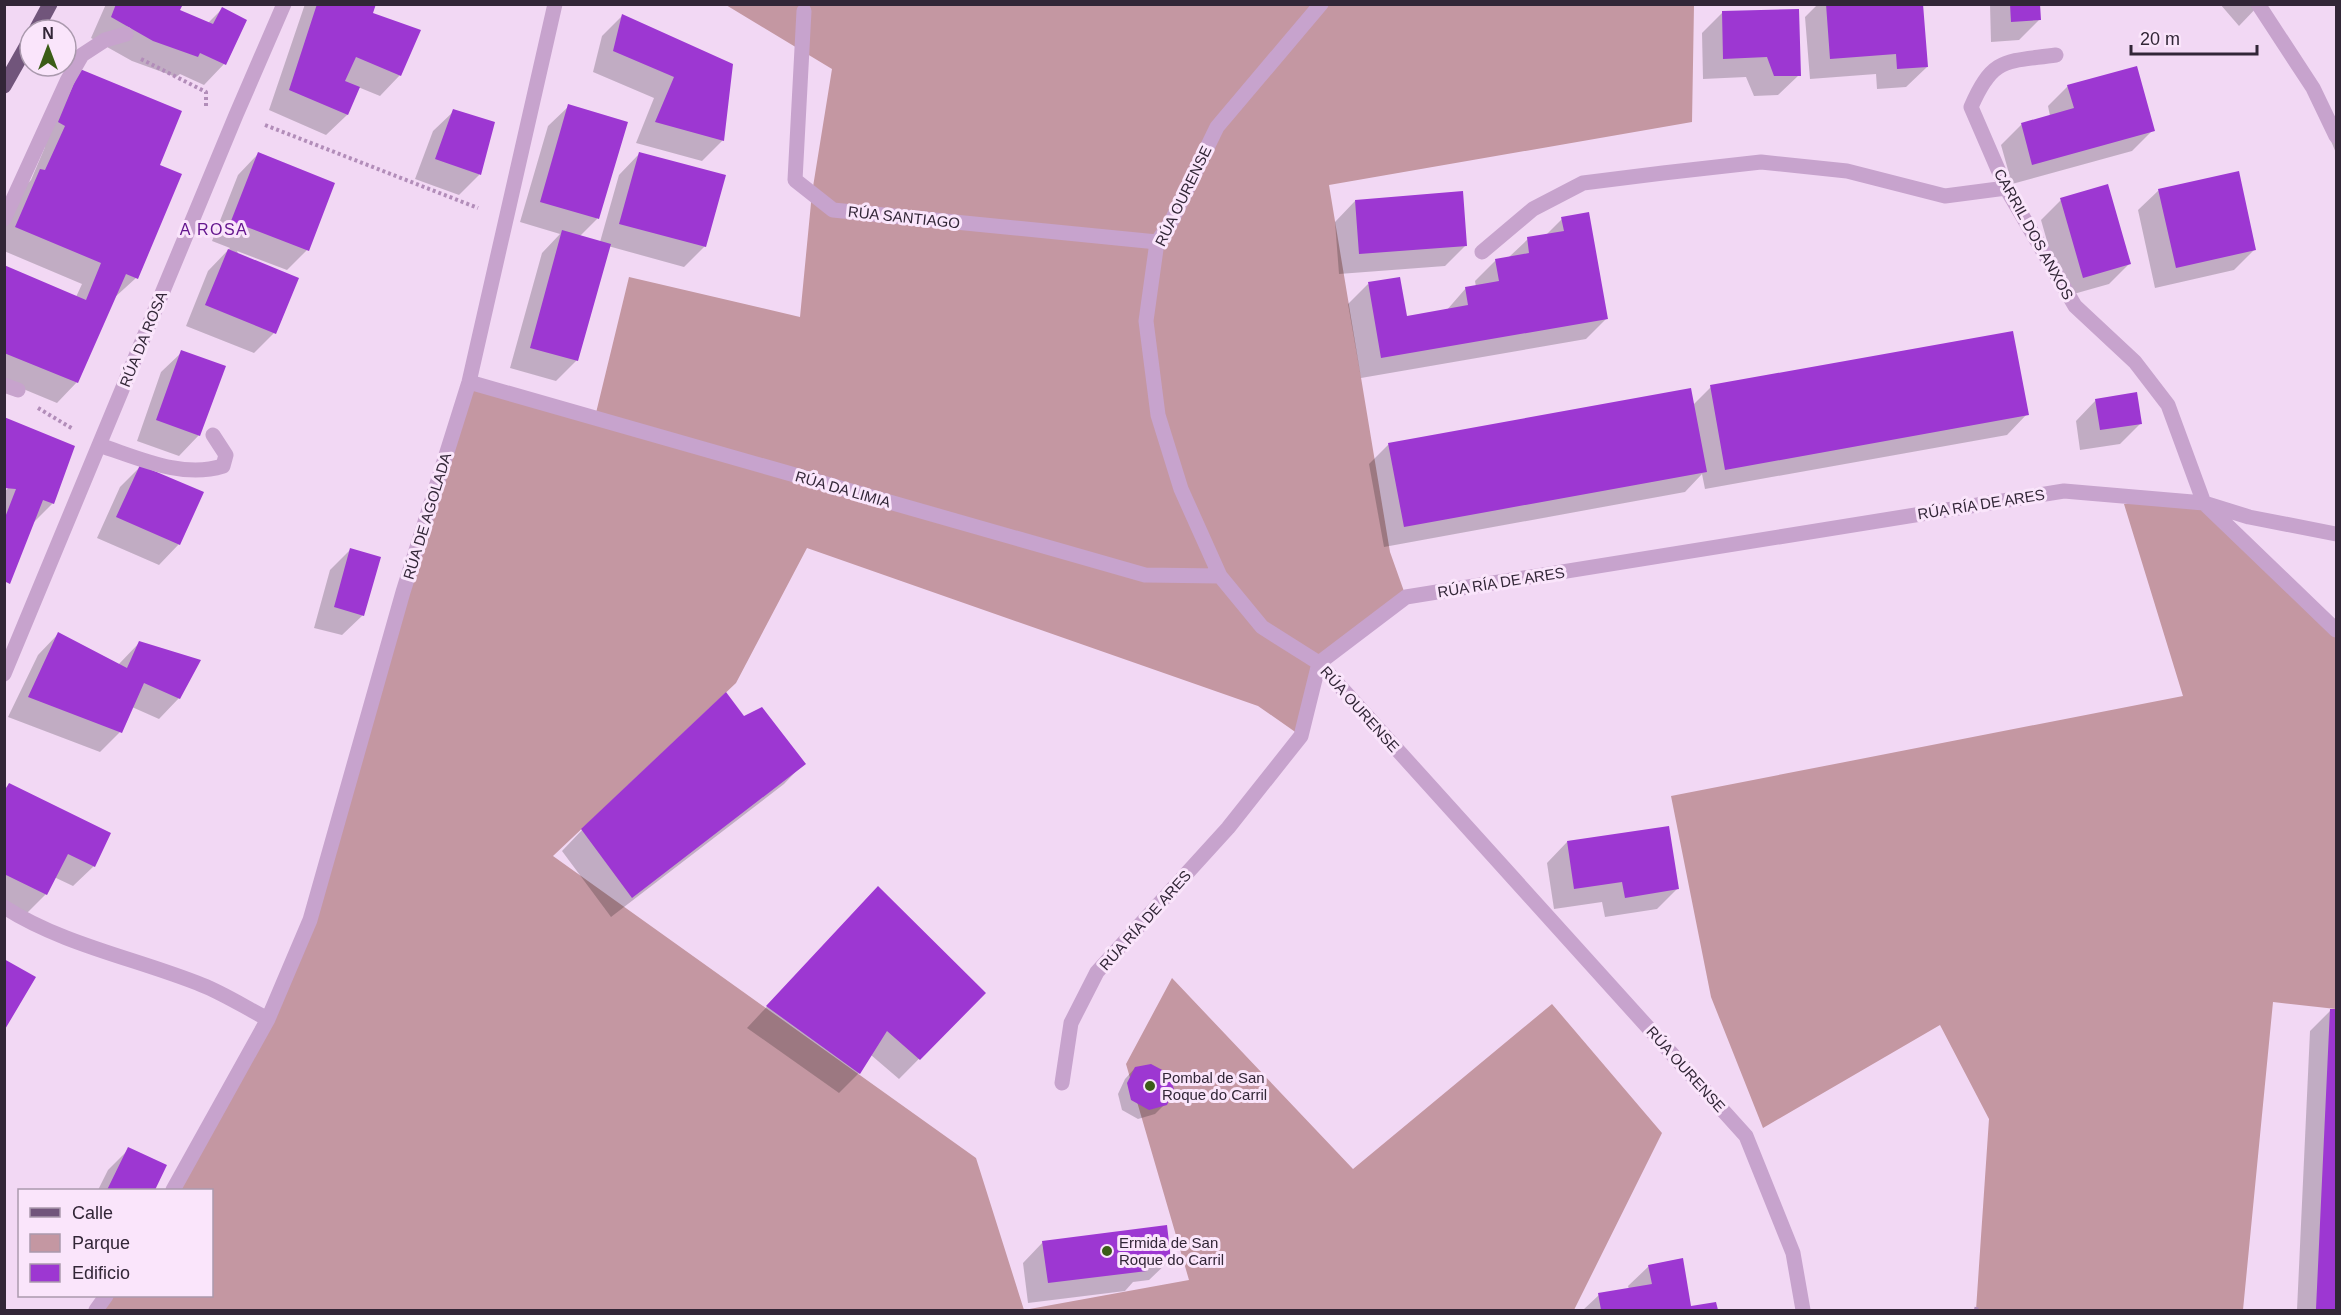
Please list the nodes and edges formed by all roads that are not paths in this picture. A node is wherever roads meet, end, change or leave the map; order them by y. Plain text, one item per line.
1 (50, 4) edge
2 (284, 4) edge
3 (555, 4) edge
4 (1321, 4) edge
5 (2258, 4) edge
6 (804, 11) dead end
7 (42, 18) edge
8 (126, 34) dead end
9 (2056, 55) dead end
10 (18, 61) edge
11 (4, 86) edge
12 (2337, 136) edge
13 (2006, 188) junction
14 (4, 219) edge
15 (1157, 242) junction
16 (1482, 252) dead end
17 (469, 382) junction
18 (213, 435) dead end
19 (99, 445) junction
20 (2204, 503) junction
21 (2337, 534) edge
22 (1220, 576) junction
23 (2337, 630) edge
24 (1319, 663) junction
25 (4, 674) edge
26 (4, 907) edge
27 (268, 1019) junction
28 (1062, 1083) dead end
29 (174, 1189) edge
30 (105, 1297) edge
31 (96, 1311) edge
32 (1803, 1311) edge

1 - 7 main road
2 - 19 street, RÚA DA ROSA
3 - 17 street, RÚA DE AGOLADA
4 - 15 street, RÚA OURENSE
5 - 12 street
6 - 15 street, RÚA SANTIAGO
8 - 14 street
9 - 13 street, CARRIL DOS ANXOS
10 - 11 main road
13 - 16 street
13 - 20 street, CARRIL DOS ANXOS
15 - 22 street, RÚA OURENSE
17 - 22 street, RÚA DA LIMIA
17 - 27 street, RÚA DE AGOLADA
18 - 19 street
19 - 25 street, RÚA DA ROSA
20 - 21 street
20 - 23 street, CARRIL DOS ANXOS
20 - 24 street, RÚA RÍA DE ARES
22 - 24 street, RÚA OURENSE
24 - 28 street, RÚA RÍA DE ARES
24 - 32 street, RÚA OURENSE
26 - 27 street
27 - 29 street, RÚA DE AGOLADA
30 - 31 street

